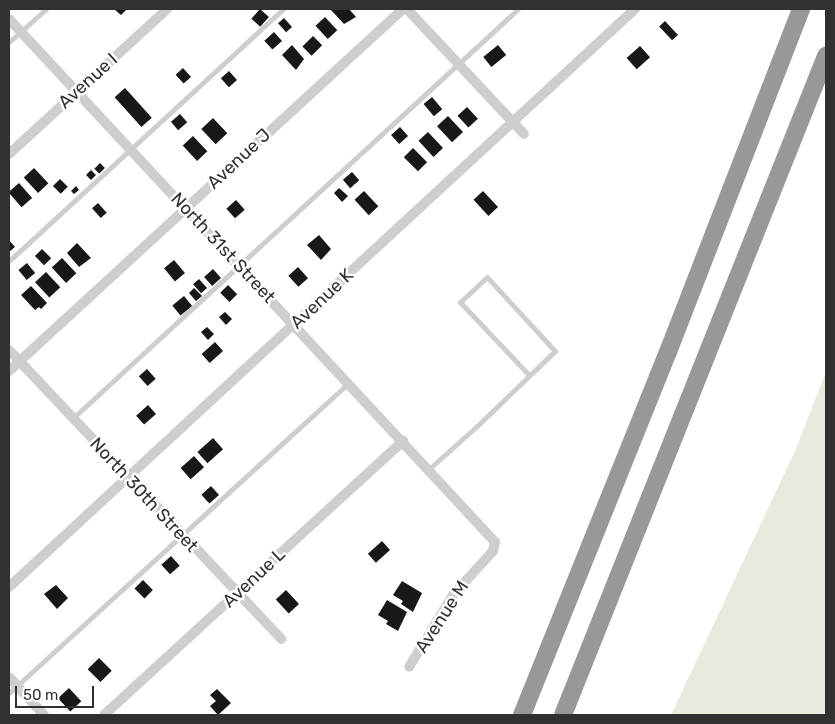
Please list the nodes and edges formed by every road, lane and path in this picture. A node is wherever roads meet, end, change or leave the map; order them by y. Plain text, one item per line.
1 (46, 9) edge
2 (167, 9) edge
3 (284, 9) edge
4 (403, 9) edge
5 (407, 9) edge
6 (518, 9) edge
7 (634, 9) edge
8 (801, 9) edge
9 (9, 19) edge
10 (20, 32) junction
11 (9, 42) edge
12 (826, 56) edge
13 (458, 64) junction
14 (77, 92) junction
15 (513, 122) junction
16 (524, 134) dead end
17 (130, 149) junction
18 (9, 154) edge
19 (186, 208) junction
20 (9, 261) edge
21 (240, 266) junction
22 (295, 324) junction
23 (9, 350) edge
24 (19, 361) junction
25 (9, 371) edge
26 (529, 375) junction
27 (349, 382) junction
28 (73, 418) junction
29 (403, 440) junction
30 (429, 469) junction
31 (128, 477) junction
32 (182, 535) junction
33 (495, 546) joint
34 (9, 587) edge
35 (236, 594) junction
36 (281, 639) dead end
37 (409, 667) dead end
38 (9, 676) edge
39 (17, 686) junction
40 (9, 693) edge
41 (44, 715) edge
42 (104, 715) edge
43 (522, 715) edge
44 (563, 715) edge

1 - 10 lane
2 - 14 street, Avenue I
3 - 17 lane
4 - 19 street, Avenue J
5 - 13 street
6 - 13 lane
7 - 15 street, Avenue K
8 - 43 highway
9 - 10 street, North 31st Street
10 - 11 lane
10 - 14 street, North 31st Street
12 - 44 highway
13 - 15 street
13 - 21 lane
14 - 17 street, North 31st Street
14 - 18 street, Avenue I
15 - 16 street
15 - 22 street, Avenue K
17 - 19 street, North 31st Street
17 - 20 lane
19 - 21 street, North 31st Street
19 - 24 street, Avenue J
21 - 22 street, North 31st Street
21 - 28 lane
22 - 27 street, North 31st Street
22 - 31 street, Avenue K
23 - 24 street, North 30th Street
24 - 25 street, Avenue J
24 - 28 street, North 30th Street
26 - 26 lane
26 - 30 lane
27 - 29 street, North 31st Street
27 - 32 lane
28 - 31 street, North 30th Street
29 - 30 street, North 31st Street
29 - 35 street, Avenue L
30 - 33 street, North 31st Street
31 - 32 street, North 30th Street
31 - 34 street, Avenue K
32 - 35 street, North 30th Street
32 - 39 lane
33 - 37 street, Avenue M
35 - 36 street, North 30th Street
35 - 42 street, Avenue L
38 - 39 street
39 - 40 lane
39 - 41 street

